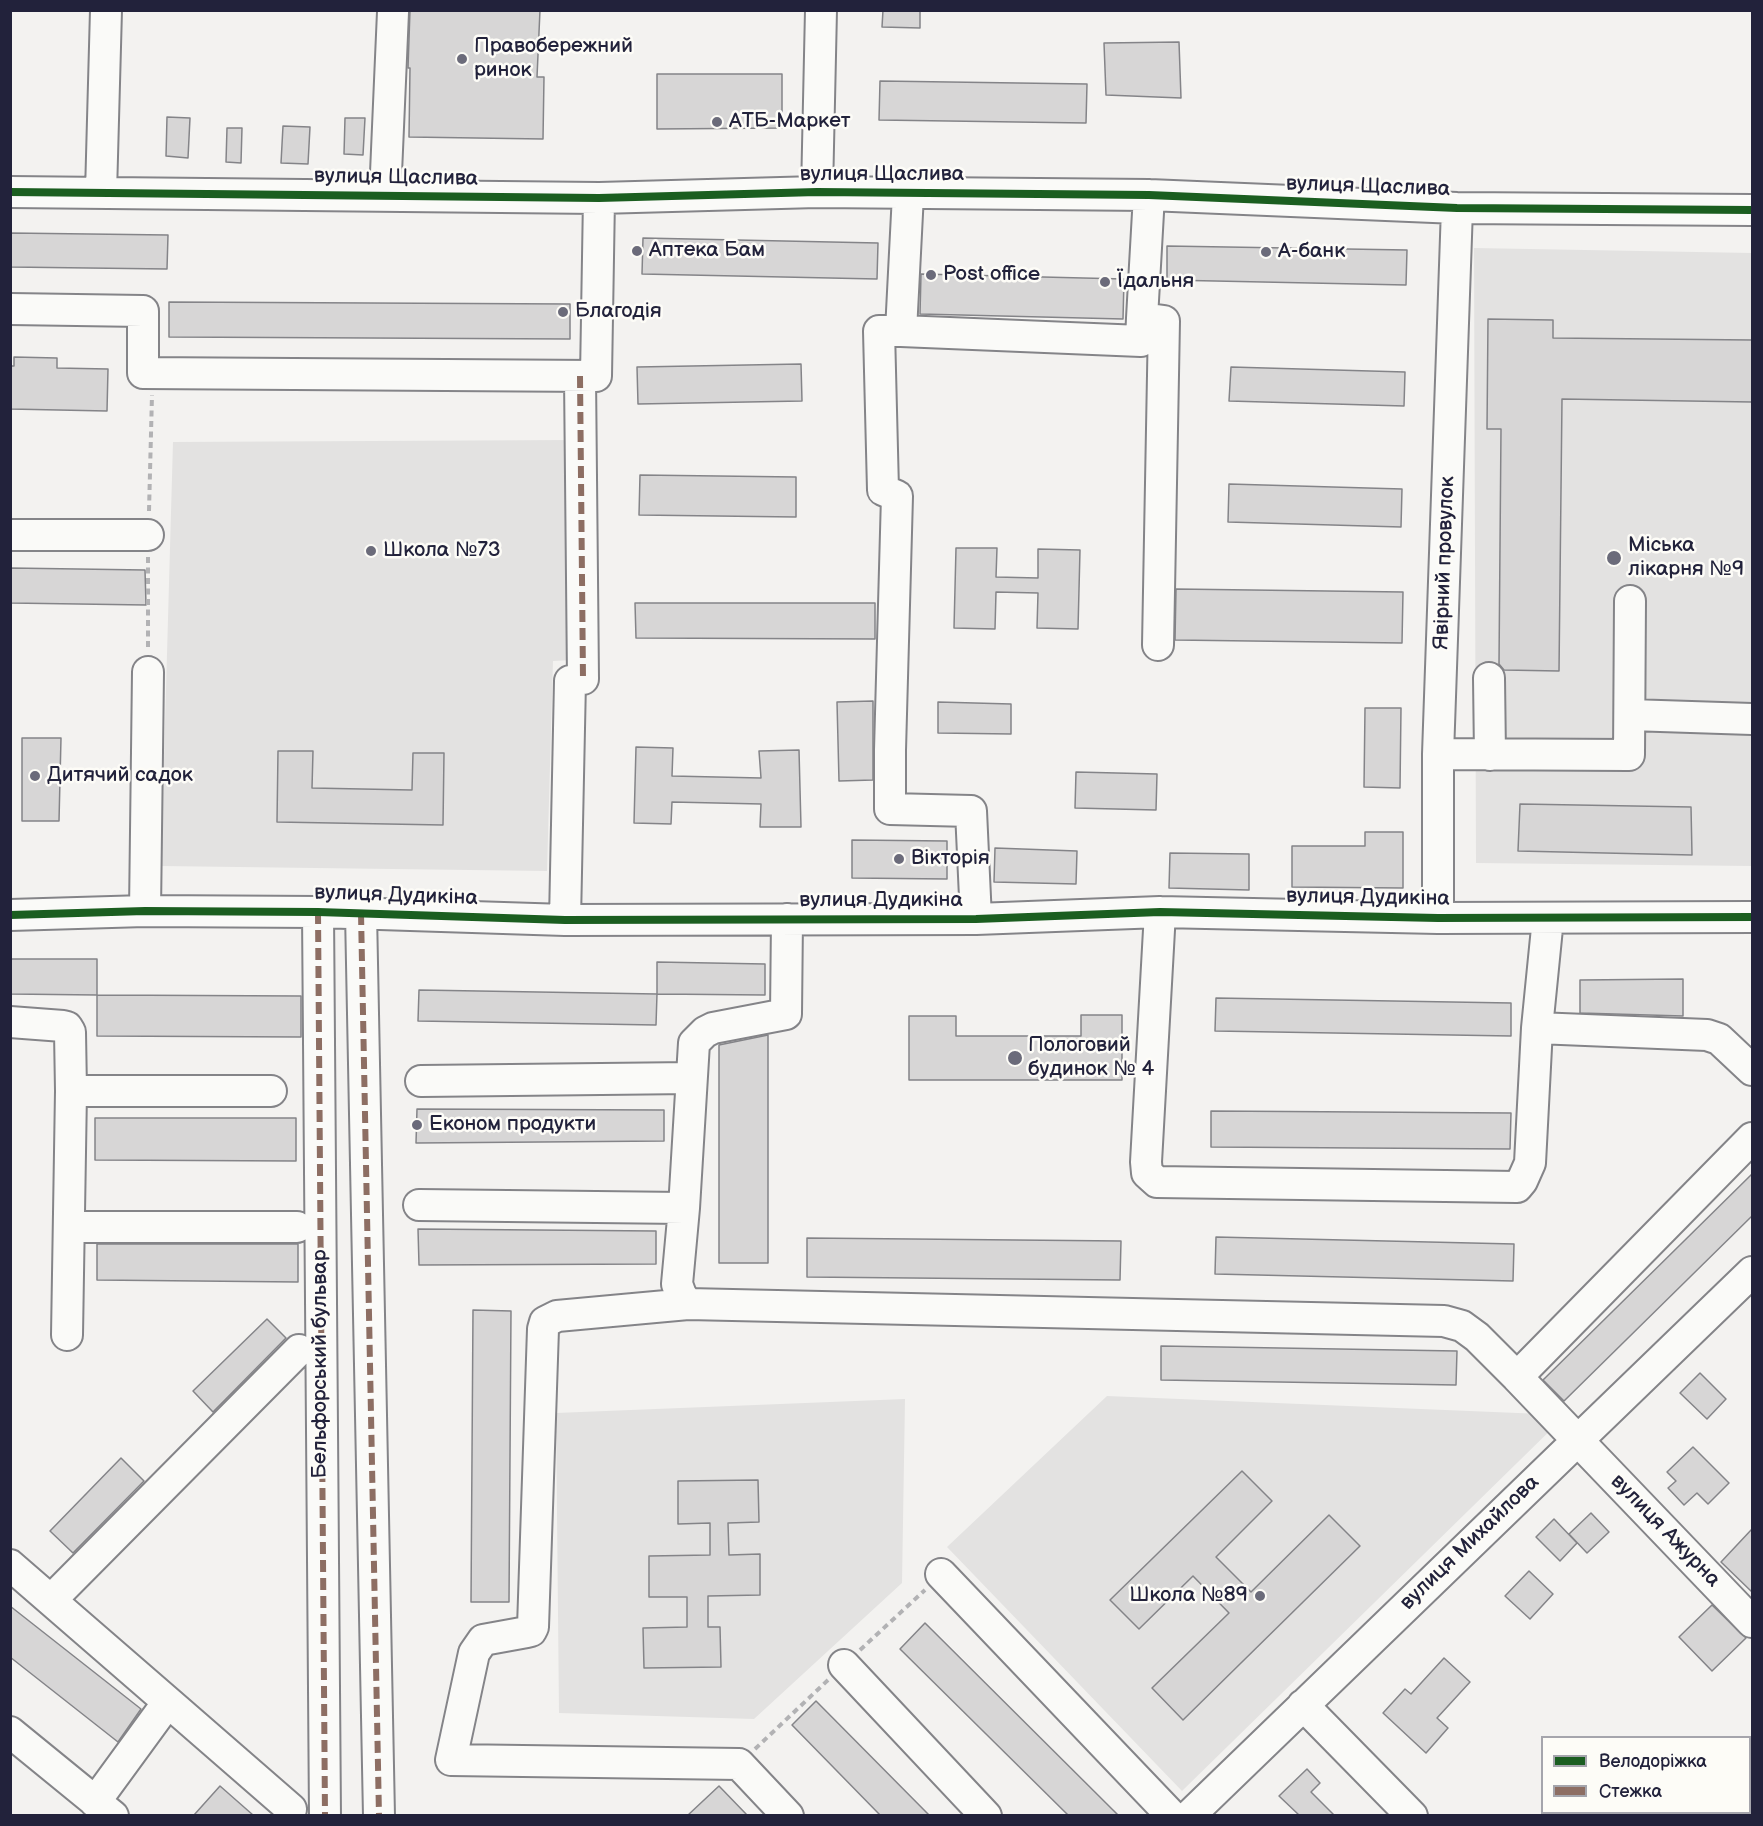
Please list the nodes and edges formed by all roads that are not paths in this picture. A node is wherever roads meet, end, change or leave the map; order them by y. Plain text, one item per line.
1 (106, 10) edge
2 (821, 10) edge
3 (393, 12) dead end
4 (10, 192) edge
5 (817, 192) junction
6 (101, 193) junction
7 (908, 194) junction
8 (1149, 195) junction
9 (385, 196) junction
10 (598, 198) junction
11 (1456, 208) junction
12 (1752, 210) edge
13 (10, 309) edge
14 (1142, 318) junction
15 (902, 331) junction
16 (580, 376) junction
17 (10, 535) edge
18 (148, 535) dead end
19 (1630, 601) dead end
20 (1158, 645) dead end
21 (148, 672) dead end
22 (1489, 678) dead end
23 (1630, 716) junction
24 (1752, 719) edge
25 (1438, 754) junction
26 (1490, 755) junction
27 (145, 911) junction
28 (318, 912) junction
29 (1160, 912) junction
30 (361, 913) junction
31 (10, 915) edge
32 (1752, 917) edge
33 (1438, 918) junction
34 (1548, 918) junction
35 (787, 919) junction
36 (976, 919) junction
37 (565, 920) junction
38 (10, 1022) edge
39 (1537, 1028) junction
40 (1752, 1070) edge
41 (691, 1078) junction
42 (421, 1081) dead end
43 (271, 1090) dead end
44 (71, 1091) junction
45 (1752, 1138) edge
46 (419, 1205) dead end
47 (684, 1208) junction
48 (69, 1227) junction
49 (297, 1227) dead end
50 (1752, 1272) edge
51 (688, 1304) junction
52 (67, 1335) dead end
53 (299, 1350) dead end
54 (1517, 1377) junction
55 (1577, 1440) junction
56 (10, 1565) edge
57 (941, 1574) dead end
58 (51, 1600) junction
59 (1752, 1622) edge
60 (844, 1665) dead end
61 (168, 1702) junction
62 (1304, 1705) junction
63 (10, 1732) edge
64 (104, 1809) edge
65 (291, 1809) dead end
66 (325, 1815) edge
67 (379, 1815) edge
68 (788, 1815) edge
69 (986, 1815) edge
70 (1172, 1815) edge
71 (1189, 1815) edge
72 (1412, 1815) edge

1 - 6 street
2 - 5 street
3 - 9 street
4 - 6 street, вулиця Щаслива
5 - 7 street, вулиця Щаслива
5 - 10 street, вулиця Щаслива
6 - 9 street, вулиця Щаслива
7 - 8 street, вулиця Щаслива
7 - 15 street
8 - 11 street, вулиця Щаслива
8 - 14 street
9 - 10 street, вулиця Щаслива
10 - 16 street
11 - 12 street, вулиця Щаслива
11 - 25 street, Явірний провулок
13 - 16 street
14 - 15 street
14 - 20 street
15 - 36 street
16 - 37 street
17 - 18 street
19 - 23 street
21 - 27 street
22 - 26 street
23 - 24 street
23 - 26 street
25 - 26 street
25 - 33 street, Явірний провулок
27 - 28 street, вулиця Дудикіна
27 - 31 street, вулиця Дудикіна
28 - 30 street, вулиця Дудикіна
28 - 66 street, Бельфорський бульвар
29 - 33 street, вулиця Дудикіна
29 - 36 street, вулиця Дудикіна
29 - 39 street
30 - 37 street, вулиця Дудикіна
30 - 67 street
32 - 34 street, вулиця Дудикіна
33 - 34 street, вулиця Дудикіна
34 - 39 street
35 - 36 street, вулиця Дудикіна
35 - 37 street, вулиця Дудикіна
35 - 41 street
38 - 44 street
39 - 40 street
41 - 42 street
41 - 47 street
43 - 44 street
44 - 48 street
45 - 54 street
46 - 47 street
47 - 51 street
48 - 49 street
48 - 52 street
50 - 55 street, вулиця Михайлова
51 - 54 street, вулиця Ажурна
51 - 68 street, вулиця Ажурна
53 - 58 street
54 - 55 street, вулиця Ажурна
55 - 59 street, вулиця Ажурна
55 - 62 street, вулиця Михайлова
56 - 58 street
57 - 70 street
58 - 61 street
60 - 69 street
61 - 64 street
61 - 65 street
62 - 71 street, вулиця Михайлова
62 - 72 street
63 - 64 street

